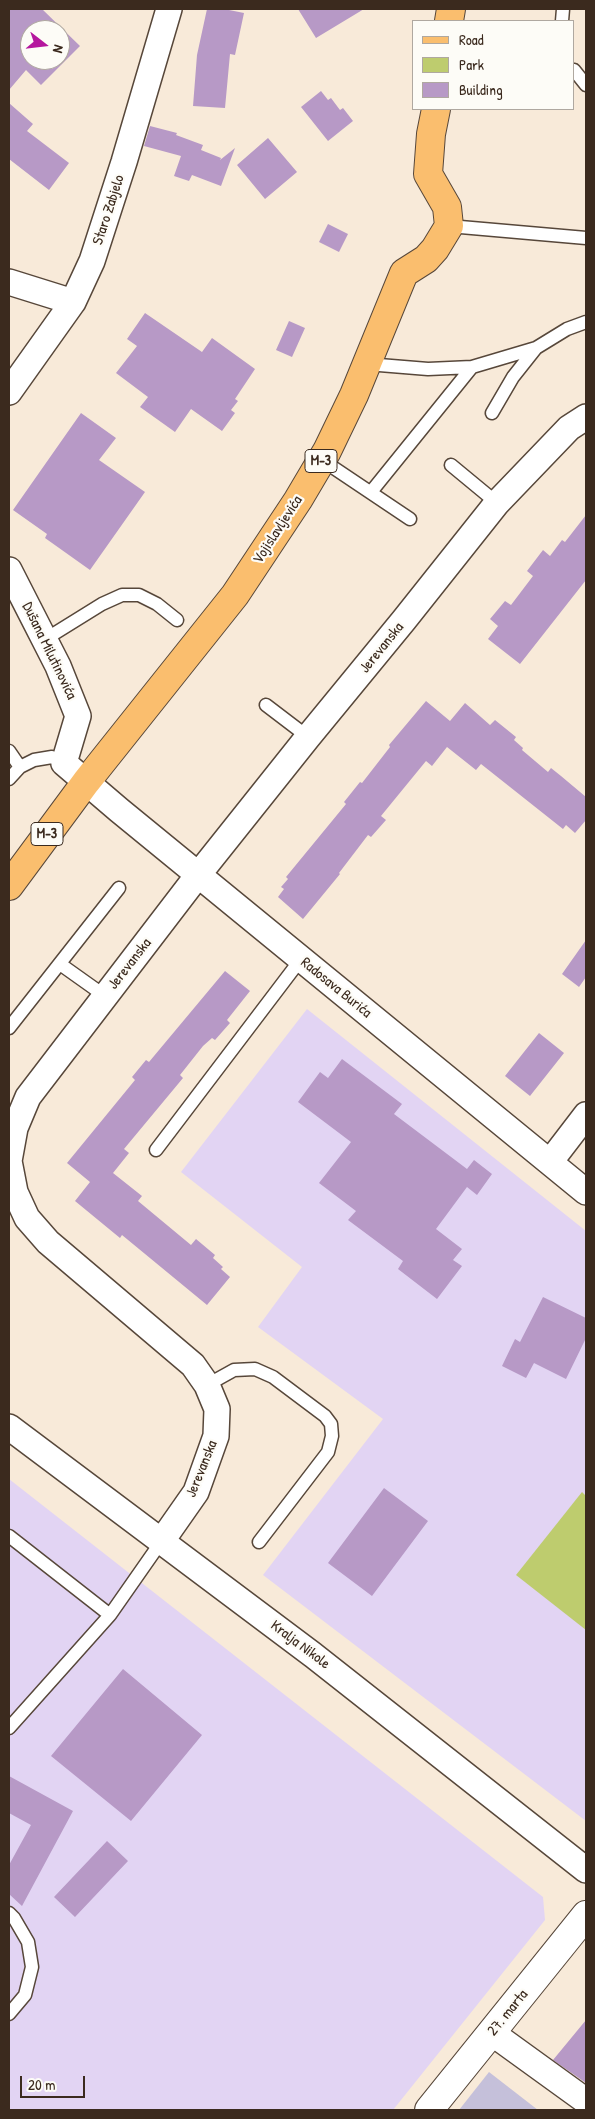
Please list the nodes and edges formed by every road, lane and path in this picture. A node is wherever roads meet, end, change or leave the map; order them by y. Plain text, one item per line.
1 (168, 9) edge
2 (575, 71) edge
3 (586, 85) edge
4 (436, 110) edge
5 (449, 226) junction
6 (586, 238) edge
7 (9, 282) edge
8 (73, 302) junction
9 (586, 322) edge
10 (536, 348) junction
11 (367, 364) junction
12 (472, 367) junction
13 (9, 392) edge
14 (492, 413) dead end
15 (586, 417) edge
16 (322, 460) junction
17 (452, 466) dead end
18 (371, 492) junction
19 (497, 503) junction
20 (410, 519) dead end
21 (9, 570) edge
22 (18, 603) edge
23 (177, 620) dead end
24 (44, 640) junction
25 (266, 705) dead end
26 (308, 737) junction
27 (9, 751) edge
28 (64, 762) junction
29 (20, 767) junction
30 (9, 779) edge
31 (86, 782) junction
32 (198, 875) junction
33 (9, 886) edge
34 (119, 888) dead end
35 (301, 959) junction
36 (60, 964) junction
37 (105, 996) junction
38 (9, 1028) edge
39 (585, 1119) edge
40 (156, 1150) dead end
41 (550, 1162) junction
42 (586, 1192) edge
43 (207, 1385) junction
44 (9, 1427) edge
45 (9, 1536) edge
46 (161, 1542) junction
47 (259, 1542) dead end
48 (110, 1615) junction
49 (9, 1728) edge
50 (586, 1870) edge
51 (9, 1913) edge
52 (586, 1915) edge
53 (9, 2014) edge
54 (492, 2033) junction
55 (586, 2101) edge
56 (429, 2110) edge

1 - 8 street, Staro Zabjelo
2 - 3 lane
4 - 5 main road
5 - 6 lane
5 - 11 main road, Vojislavljevića / M-3
7 - 8 street
8 - 13 street, Staro Zabjelo
9 - 10 lane
10 - 12 lane
10 - 14 lane
11 - 12 lane
11 - 16 main road, Vojislavljevića / M-3
12 - 18 lane
15 - 19 street, Jerevanska
16 - 18 lane
16 - 31 main road, Vojislavljevića / M-3
17 - 19 lane
18 - 20 lane
19 - 26 street, Jerevanska
21 - 22 street, Dušana Milutinovića
22 - 24 street, Dušana Milutinovića
23 - 24 lane
24 - 28 street, Dušana Milutinovića
25 - 26 lane
26 - 32 street, Jerevanska
27 - 29 lane
28 - 29 lane
28 - 31 street
29 - 30 lane
31 - 32 street, Radosava Burića
31 - 33 main road, Vojislavljevića / M-3
32 - 35 street, Radosava Burića
32 - 37 street, Jerevanska
34 - 36 lane
35 - 40 lane
35 - 41 street, Radosava Burića
36 - 37 lane
36 - 38 lane
37 - 43 street, Jerevanska
39 - 41 street
41 - 42 street, Radosava Burića
43 - 46 street, Jerevanska
43 - 47 lane
44 - 46 street, Kralja Nikole
45 - 48 lane
46 - 48 lane
46 - 50 street, Kralja Nikole
48 - 49 lane
51 - 53 lane
52 - 54 street, 27. marta
54 - 55 street
54 - 56 street, 27. marta

